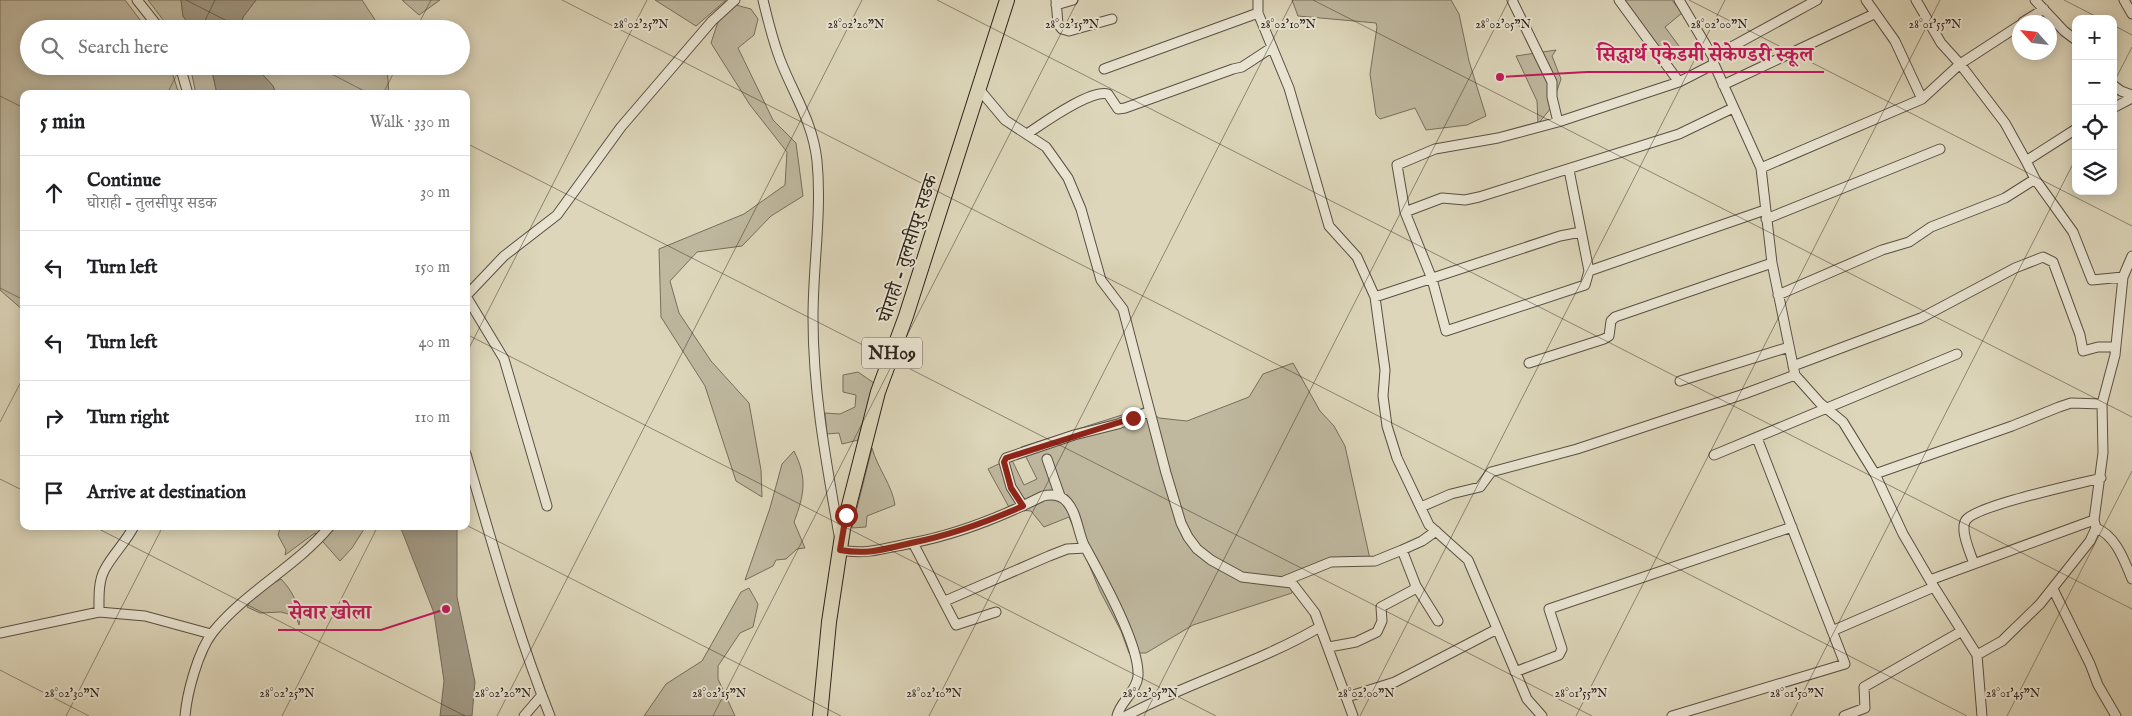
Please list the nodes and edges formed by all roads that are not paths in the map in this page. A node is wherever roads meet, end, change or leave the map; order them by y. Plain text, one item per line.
1 (137, 0) edge
2 (735, 0) edge
3 (763, 0) edge
4 (1007, 0) edge
5 (1073, 0) edge
6 (1258, 0) edge
7 (1512, 0) edge
8 (1619, 0) edge
9 (1818, 0) edge
10 (1866, 0) edge
11 (1916, 0) edge
12 (2035, 0) edge
13 (2124, 0) edge
14 (1684, 1) edge
15 (1056, 2) edge
16 (2044, 9) junction
17 (1258, 13) junction
18 (1874, 14) junction
19 (2132, 14) edge
20 (2035, 15) edge
21 (1112, 19) dead end
22 (153, 20) edge
23 (2012, 30) edge
24 (2072, 36) edge
25 (1271, 48) junction
26 (1714, 61) junction
27 (1960, 64) junction
28 (1104, 69) dead end
29 (183, 75) edge
30 (1679, 82) junction
31 (1723, 85) junction
32 (978, 88) junction
33 (2117, 88) edge
34 (187, 90) edge
35 (2132, 96) edge
36 (1922, 99) junction
37 (2117, 105) edge
38 (1733, 108) junction
39 (1558, 122) junction
40 (2072, 132) edge
41 (1027, 134) junction
42 (1940, 148) dead end
43 (2026, 161) junction
44 (1761, 168) junction
45 (1569, 170) junction
46 (2035, 179) junction
47 (1405, 212) junction
48 (1766, 214) junction
49 (1581, 232) junction
50 (2132, 256) edge
51 (1772, 262) junction
52 (1589, 271) junction
53 (2123, 277) junction
54 (1432, 279) junction
55 (470, 292) edge
56 (1778, 295) junction
57 (1375, 297) junction
58 (470, 303) edge
59 (1789, 346) junction
60 (2115, 347) junction
61 (1956, 354) dead end
62 (1529, 363) dead end
63 (1794, 370) junction
64 (1680, 381) dead end
65 (2102, 404) junction
66 (1826, 408) junction
67 (1148, 412) junction
68 (1758, 438) junction
69 (1714, 455) dead end
70 (1047, 459) dead end
71 (470, 468) edge
72 (1875, 474) junction
73 (2100, 478) junction
74 (1060, 496) junction
75 (547, 506) dead end
76 (1023, 506) junction
77 (1421, 507) junction
78 (2095, 524) junction
79 (1792, 527) junction
80 (132, 530) edge
81 (326, 530) edge
82 (1436, 531) junction
83 (913, 543) junction
84 (840, 548) junction
85 (1086, 548) junction
86 (1402, 550) junction
87 (1974, 564) junction
88 (2132, 579) edge
89 (1284, 582) junction
90 (1932, 584) junction
91 (1416, 586) junction
92 (2053, 589) junction
93 (945, 601) junction
94 (99, 612) junction
95 (996, 612) dead end
96 (1438, 621) dead end
97 (1320, 627) junction
98 (1497, 629) junction
99 (1832, 631) junction
100 (1962, 631) junction
101 (0, 633) edge
102 (211, 634) junction
103 (1329, 647) junction
104 (1977, 655) junction
105 (1515, 672) junction
106 (542, 695) junction
107 (1347, 697) junction
108 (185, 716) edge
109 (524, 716) edge
110 (550, 716) edge
111 (820, 716) edge
112 (1117, 716) edge
113 (1126, 716) edge
114 (1353, 716) edge
115 (1542, 716) edge
116 (1672, 716) edge
117 (1844, 716) edge
118 (1982, 716) edge
119 (2116, 716) edge

1 - 22 street
2 - 55 street
3 - 84 street
4 - 32 main road, घोराही - तुलसीपुर सडक / NH09
5 - 15 street
6 - 17 street
7 - 39 street
8 - 30 street
9 - 26 street
10 - 18 street
11 - 27 street
12 - 16 street
13 - 19 street
14 - 26 street
15 - 21 street
16 - 20 street
16 - 24 street
17 - 25 street
17 - 28 street
18 - 31 street
18 - 36 street
23 - 27 street
25 - 41 street
25 - 57 street
26 - 30 street
26 - 31 street
27 - 36 street
27 - 43 street
29 - 34 street
30 - 39 street
31 - 38 street
32 - 41 street
32 - 84 main road, घोराही - तुलसीपुर सडक / NH09
33 - 35 street
35 - 37 street
36 - 44 street
38 - 44 street
38 - 45 street
39 - 47 street
40 - 43 street
41 - 67 street
42 - 48 street
43 - 46 street
44 - 48 street
45 - 47 street
45 - 49 street
46 - 53 street
46 - 56 street
47 - 54 street
48 - 51 street
48 - 52 street
49 - 52 street
49 - 54 street
50 - 53 street
51 - 56 street
51 - 62 street
52 - 54 street
53 - 60 street
54 - 57 street
56 - 59 street
57 - 77 street
58 - 75 street
59 - 63 street
59 - 64 street
60 - 63 street
60 - 65 street
61 - 66 street
63 - 66 street
63 - 77 street
65 - 72 street
65 - 73 street
66 - 68 street
66 - 72 street
67 - 76 street
67 - 89 street
68 - 69 street
68 - 79 street
70 - 74 street
71 - 106 street
72 - 90 street
73 - 78 street
73 - 87 street
74 - 76 street
74 - 85 street
76 - 83 street
77 - 82 street
78 - 87 street
78 - 88 street
78 - 92 street
79 - 99 street
79 - 105 street
80 - 94 street
81 - 102 street
82 - 86 street
82 - 98 street
83 - 84 street
83 - 93 street
84 - 111 main road, घोराही - तुलसीपुर सडक / NH09
85 - 93 street
85 - 112 street
86 - 89 street
86 - 91 street
87 - 90 street
89 - 97 street
90 - 99 street
90 - 100 street
91 - 96 street
91 - 103 street
92 - 104 street
92 - 119 street
93 - 95 street
94 - 101 street
94 - 102 street
97 - 103 street
97 - 113 street
98 - 105 street
98 - 107 street
99 - 116 street
100 - 104 street
100 - 117 street
102 - 108 street
103 - 107 street
104 - 118 street
105 - 115 street
106 - 109 street
106 - 110 street
107 - 114 street

